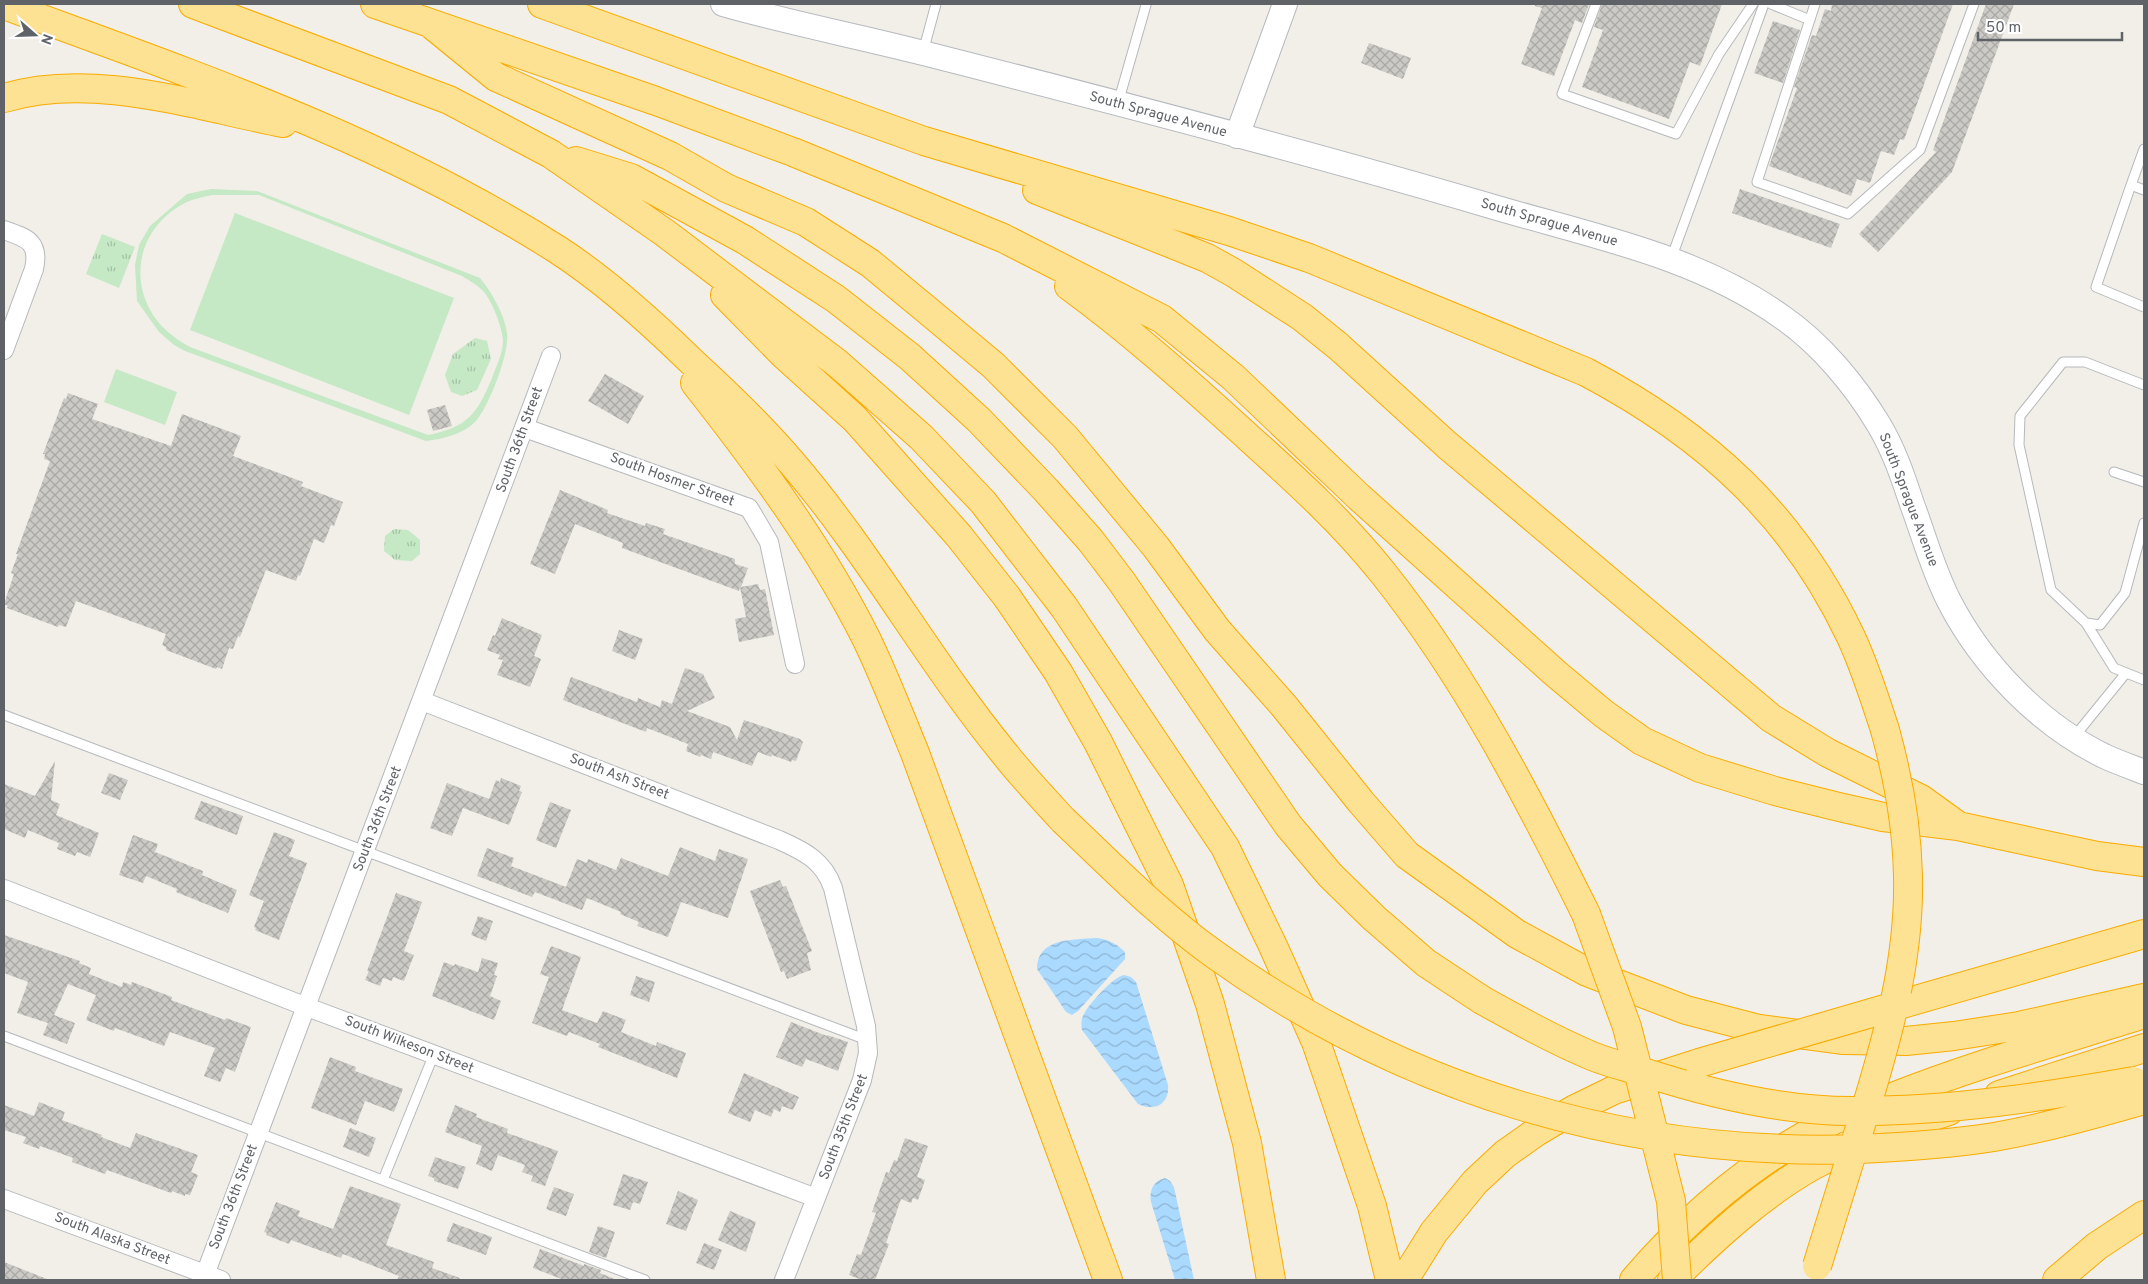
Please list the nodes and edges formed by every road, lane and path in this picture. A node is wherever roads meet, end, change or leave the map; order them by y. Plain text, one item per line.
1 (193, 4) edge
2 (374, 4) edge
3 (542, 4) edge
4 (546, 4) edge
5 (936, 4) edge
6 (1285, 4) edge
7 (1596, 4) edge
8 (1753, 4) edge
9 (1764, 4) edge
10 (1771, 4) edge
11 (1815, 4) edge
12 (1974, 4) edge
13 (4, 5) edge
14 (732, 5) edge
15 (1146, 5) edge
16 (578, 17) junction
17 (1810, 20) junction
18 (431, 24) junction
19 (923, 53) junction
20 (4, 98) edge
21 (1118, 104) junction
22 (341, 135) junction
23 (1237, 136) junction
24 (924, 141) junction
25 (2144, 149) edge
26 (551, 154) junction
27 (2131, 185) junction
28 (2144, 190) edge
29 (4, 230) edge
30 (665, 232) junction
31 (1003, 238) junction
32 (1671, 260) junction
33 (2144, 306) edge
34 (635, 307) junction
35 (4, 350) edge
36 (551, 356) dead end
37 (2144, 385) edge
38 (525, 428) junction
39 (2114, 472) dead end
40 (2144, 482) edge
41 (2144, 523) edge
42 (2086, 623) junction
43 (795, 664) dead end
44 (2126, 673) junction
45 (2144, 680) edge
46 (422, 701) junction
47 (4, 715) edge
48 (2073, 738) junction
49 (2144, 772) edge
50 (1958, 826) junction
51 (366, 850) junction
52 (814, 857) joint
53 (2142, 861) edge
54 (4, 889) edge
55 (2144, 934) edge
56 (2144, 951) edge
57 (1952, 990) junction
58 (2144, 998) edge
59 (307, 1007) junction
60 (2144, 1014) edge
61 (4, 1036) edge
62 (868, 1040) junction
63 (2144, 1048) edge
64 (434, 1054) junction
65 (2144, 1078) edge
66 (2144, 1100) edge
67 (259, 1132) junction
68 (383, 1180) junction
69 (816, 1198) junction
70 (4, 1199) edge
71 (2144, 1215) edge
72 (1815, 1273) edge
73 (210, 1278) edge
74 (645, 1280) edge
75 (784, 1280) edge
76 (1108, 1280) edge
77 (1271, 1280) edge
78 (1390, 1280) edge
79 (1404, 1280) edge
80 (1634, 1280) edge
81 (1672, 1280) edge
82 (1677, 1280) edge
83 (2057, 1280) edge

1 - 26 highway
2 - 18 highway
3 - 16 highway
4 - 16 highway
5 - 19 lane
6 - 23 street
7 - 8 lane
9 - 32 lane
10 - 17 lane
11 - 17 lane
12 - 17 lane
13 - 22 highway
14 - 19 street, South Sprague Avenue
15 - 21 lane
16 - 24 highway
18 - 31 highway
18 - 58 highway
19 - 21 street, South Sprague Avenue
20 - 22 highway
21 - 23 street, South Sprague Avenue
22 - 34 highway
23 - 32 street, South Sprague Avenue
24 - 50 highway
24 - 72 highway, bridge
25 - 27 lane
26 - 30 highway
26 - 65 highway, bridge
27 - 28 lane
27 - 33 lane
29 - 35 street
30 - 77 highway
30 - 78 highway
31 - 50 highway
31 - 82 highway, bridge
32 - 48 street, South Sprague Avenue
34 - 66 highway, bridge
34 - 76 highway
36 - 38 street, South 36th Street
37 - 42 lane
38 - 43 street, South Hosmer Street
38 - 46 street, South 36th Street
39 - 40 lane
41 - 42 lane
42 - 44 lane
44 - 45 lane
44 - 48 lane
46 - 51 street, South 36th Street
46 - 52 street, South Ash Street
47 - 51 lane
48 - 49 street, South Sprague Avenue
50 - 53 highway
51 - 59 street, South 36th Street
51 - 62 lane
52 - 62 street, South 35th Street
54 - 59 street, South Wilkeson Street
55 - 57 highway
56 - 57 highway
57 - 79 highway, bridge
59 - 64 street, South Wilkeson Street
59 - 67 street, South 36th Street
60 - 80 highway
61 - 67 lane
62 - 69 street, South 35th Street
63 - 81 highway
64 - 68 lane
64 - 69 street, South Wilkeson Street
67 - 68 lane
67 - 73 street, South 36th Street
68 - 74 lane
69 - 75 street, South 35th Street
70 - 73 street, South Alaska Street
71 - 83 highway

